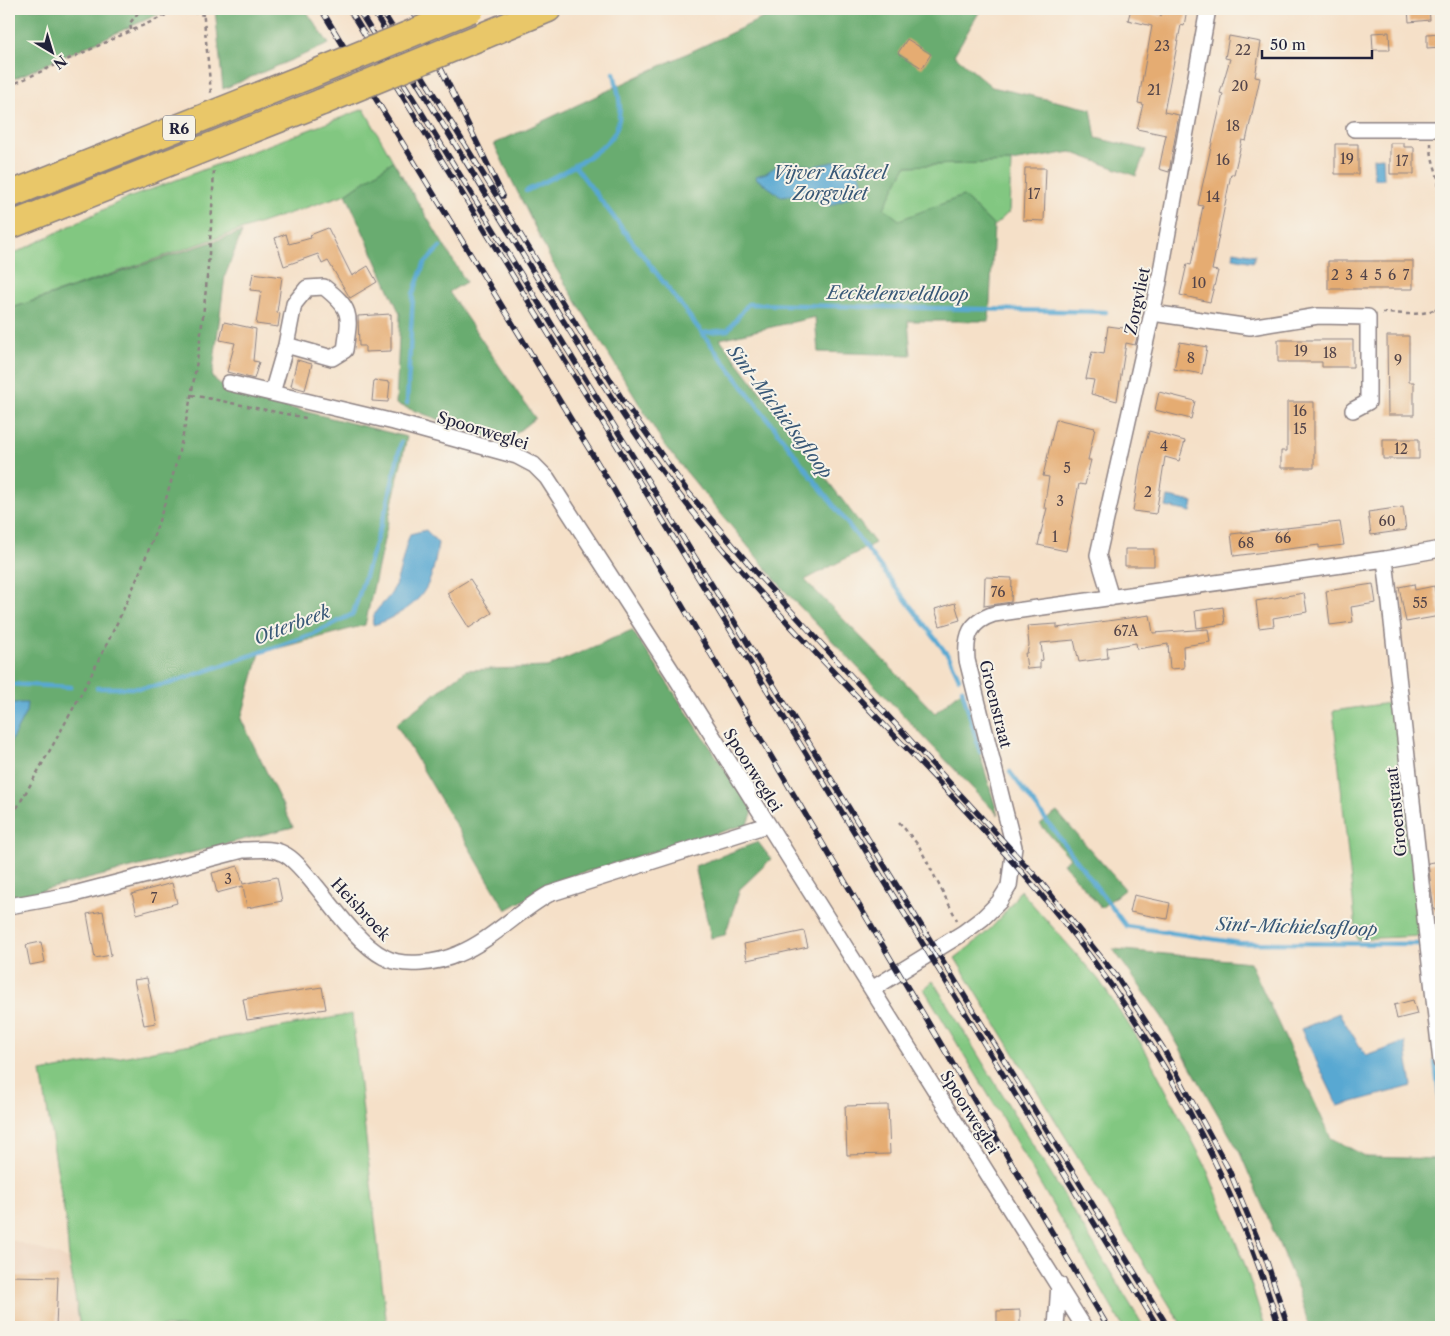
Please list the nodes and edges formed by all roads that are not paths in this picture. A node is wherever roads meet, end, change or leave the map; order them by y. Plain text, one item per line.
1 (472, 9) edge
2 (548, 9) edge
3 (1208, 9) edge
4 (1354, 129) dead end
5 (1436, 129) edge
6 (9, 195) edge
7 (9, 226) edge
8 (1152, 313) junction
9 (286, 344) junction
10 (229, 383) dead end
11 (272, 393) junction
12 (1353, 410) dead end
13 (1441, 549) edge
14 (1386, 559) junction
15 (1110, 598) junction
16 (767, 825) junction
17 (9, 906) edge
18 (872, 989) junction
19 (1441, 1062) edge
20 (1058, 1284) junction
21 (1056, 1327) edge
22 (1084, 1327) edge

1 - 6 highway, R6, bridge
2 - 7 highway, R6, bridge
3 - 8 street, Zorgvliet
4 - 5 street
8 - 12 street
8 - 15 street, Zorgvliet
9 - 9 street
9 - 11 street
10 - 11 street, Spoorweglei
11 - 16 street, Spoorweglei
13 - 14 street, Groenstraat
14 - 15 street, Groenstraat
14 - 19 street, Groenstraat
15 - 18 street, Groenstraat
16 - 17 street, Heisbroek
16 - 18 street, Spoorweglei
18 - 20 street, Spoorweglei
20 - 21 street
20 - 22 street, Spoorweglei

